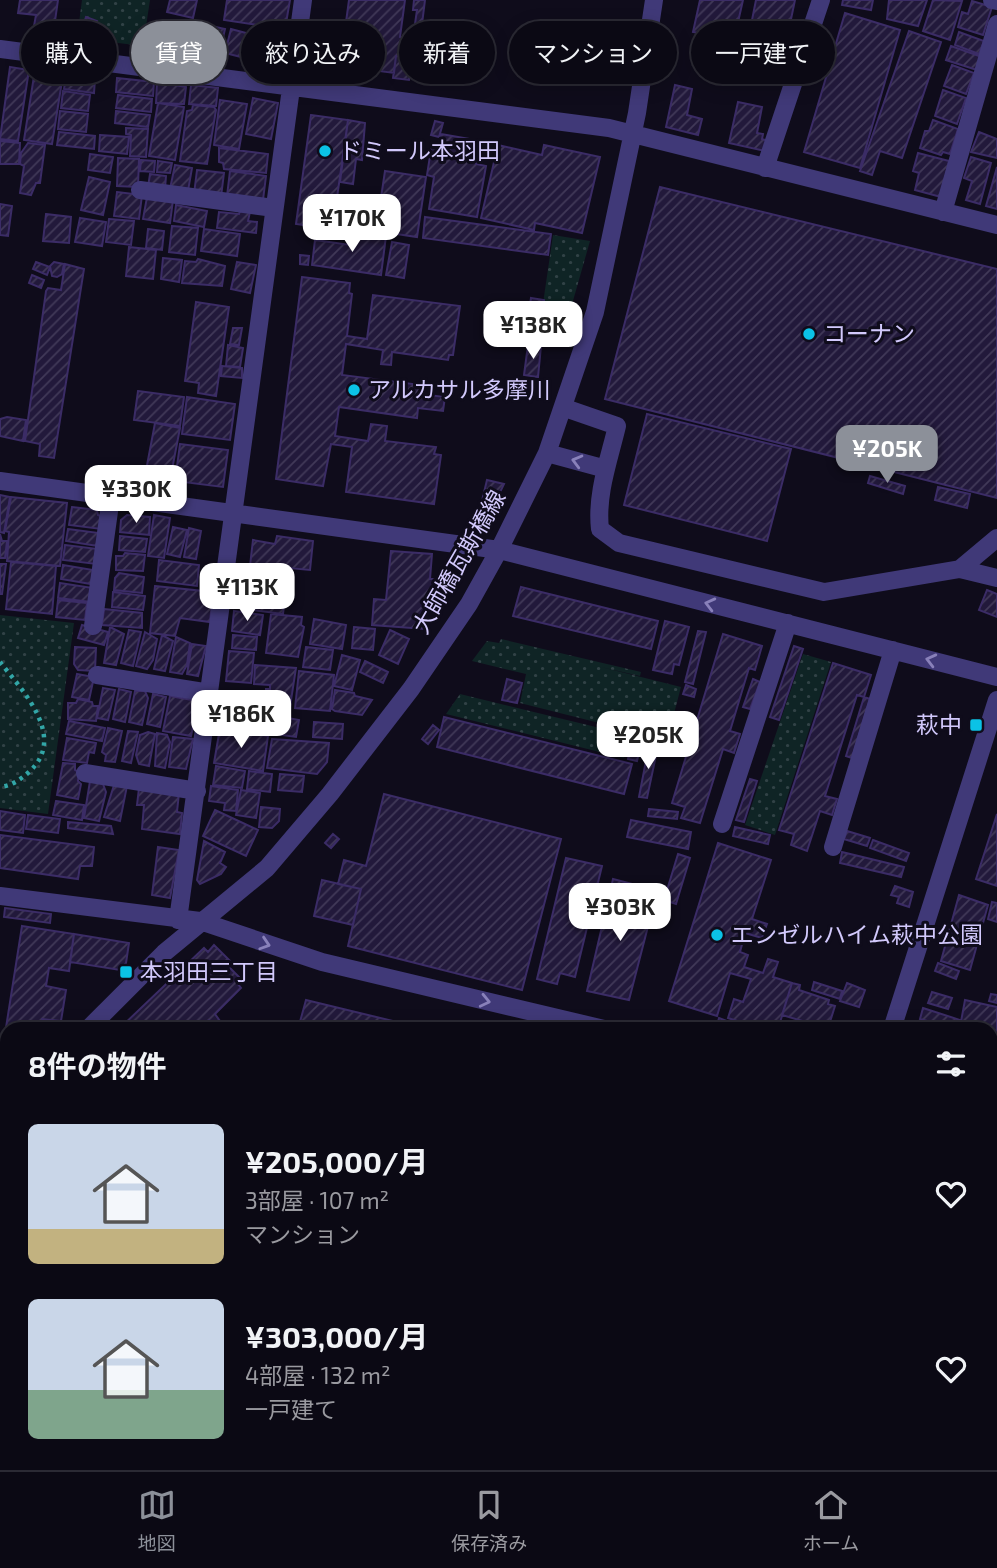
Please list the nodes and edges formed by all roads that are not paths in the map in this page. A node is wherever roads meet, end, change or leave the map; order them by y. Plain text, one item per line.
1 (303, 0) edge
2 (654, 0) edge
3 (821, 0) edge
4 (997, 24) edge
5 (0, 49) edge
6 (291, 87) junction
7 (632, 133) junction
8 (765, 168) junction
9 (140, 190) dead end
10 (274, 208) junction
11 (943, 212) junction
12 (997, 225) edge
13 (565, 408) junction
14 (547, 453) junction
15 (607, 469) junction
16 (0, 481) edge
17 (111, 497) junction
18 (232, 514) junction
19 (997, 538) edge
20 (499, 550) junction
21 (960, 569) junction
22 (997, 578) edge
23 (788, 623) junction
24 (93, 626) dead end
25 (893, 650) junction
26 (97, 675) dead end
27 (997, 677) edge
28 (210, 693) junction
29 (997, 700) edge
30 (85, 773) dead end
31 (197, 791) junction
32 (722, 824) dead end
33 (833, 847) dead end
34 (0, 896) edge
35 (178, 920) junction
36 (200, 922) junction
37 (95, 1022) edge
38 (575, 1022) edge
39 (894, 1022) edge

1 - 6 street
2 - 7 street, 大師橋瓦斯橋線
3 - 8 street
4 - 11 street
5 - 6 street
6 - 7 street
6 - 10 street
7 - 8 street
7 - 13 street, 大師橋瓦斯橋線
8 - 11 street
9 - 10 street
10 - 18 street
11 - 12 street
13 - 14 street, 大師橋瓦斯橋線
13 - 15 street
15 -> 14 street
14 - 20 street, 大師橋瓦斯橋線
15 - 21 street
16 - 17 street
17 - 18 street
17 - 24 street
18 - 20 street
18 - 28 street
19 - 21 street
23 -> 20 street
20 - 36 street, 大師橋瓦斯橋線
21 - 22 street
23 - 25 street
23 - 32 street
27 -> 25 street
25 - 33 street
26 - 28 street
28 - 31 street
29 - 39 street
30 - 31 street
31 - 35 street
34 - 35 street
35 - 36 street
36 - 37 street, 大師橋瓦斯橋線
36 -> 38 street

